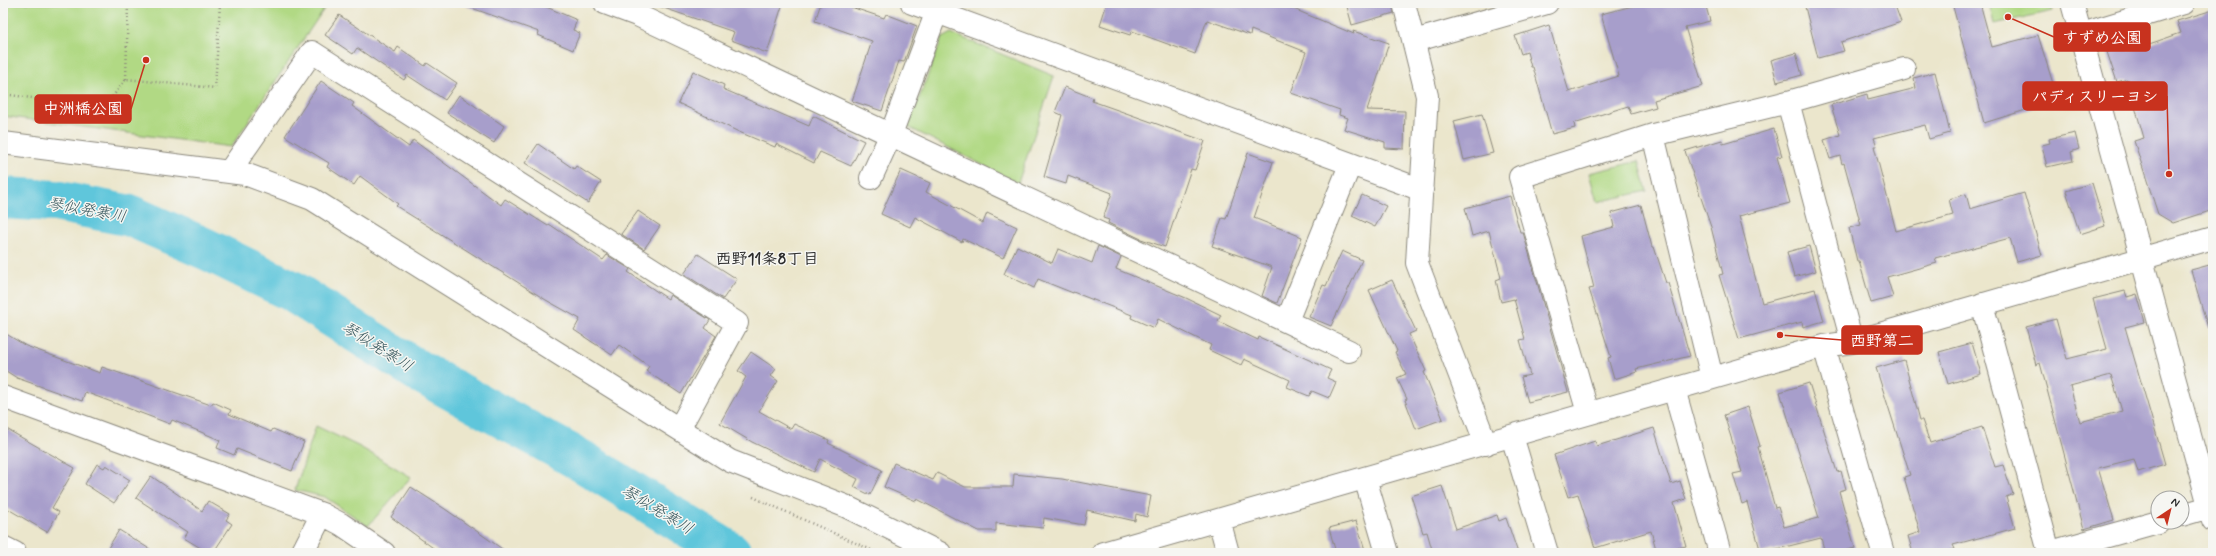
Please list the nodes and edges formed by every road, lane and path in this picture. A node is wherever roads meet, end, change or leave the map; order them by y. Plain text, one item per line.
1 (128, 3) edge
2 (220, 3) edge
3 (606, 3) edge
4 (912, 3) edge
5 (1404, 3) edge
6 (1547, 3) edge
7 (2072, 3) edge
8 (2184, 3) edge
9 (938, 7) edge
10 (639, 9) edge
11 (2082, 34) junction
12 (1414, 41) junction
13 (1904, 69) dead end
14 (126, 79) junction
15 (3, 94) edge
16 (1788, 102) junction
17 (891, 134) junction
18 (1653, 135) junction
19 (3, 143) edge
20 (1350, 165) junction
21 (229, 172) junction
22 (871, 178) dead end
23 (1422, 190) junction
24 (2213, 238) edge
25 (2141, 259) junction
26 (1982, 304) junction
27 (1287, 321) junction
28 (1852, 342) junction
29 (1824, 346) junction
30 (1349, 351) dead end
31 (1712, 378) junction
32 (1674, 389) junction
33 (3, 397) edge
34 (1588, 414) junction
35 (678, 429) junction
36 (1512, 436) junction
37 (1486, 444) junction
38 (1364, 478) junction
39 (752, 496) dead end
40 (2212, 511) edge
41 (322, 514) junction
42 (2190, 514) edge
43 (1219, 520) junction
44 (2150, 524) edge
45 (3, 547) edge
46 (15, 553) edge
47 (302, 553) edge
48 (384, 553) edge
49 (878, 553) edge
50 (940, 553) edge
51 (1103, 553) edge
52 (1228, 553) edge
53 (1387, 553) edge
54 (1547, 553) edge
55 (1720, 553) edge
56 (1883, 553) edge
57 (2048, 553) edge

1 - 14 path
2 - 14 path
3 - 10 street
4 - 9 street
5 - 12 street
6 - 12 street
7 - 11 street
8 - 11 street
9 - 17 street
9 - 20 street
10 - 17 street
11 - 25 street
12 - 23 street
13 - 16 street
14 - 15 path
16 - 18 street
16 - 28 street
17 - 22 street
17 - 27 street
18 - 31 street
18 - 34 street
19 - 21 street
20 - 23 street
20 - 27 street
21 - 35 street
21 - 35 street
23 - 37 street
24 - 25 street
25 - 26 street
25 - 40 street
26 - 28 street
26 - 57 street
27 - 30 street
28 - 29 street
29 - 31 street
29 - 56 street
31 - 32 street
32 - 34 street
32 - 55 street
33 - 41 street
34 - 36 street
35 - 50 street
36 - 37 street
36 - 54 street
37 - 38 street
38 - 43 street
38 - 53 street
39 - 49 path
40 - 42 street
41 - 47 street
41 - 48 street
43 - 51 street
43 - 52 street
44 - 57 street
45 - 46 street

